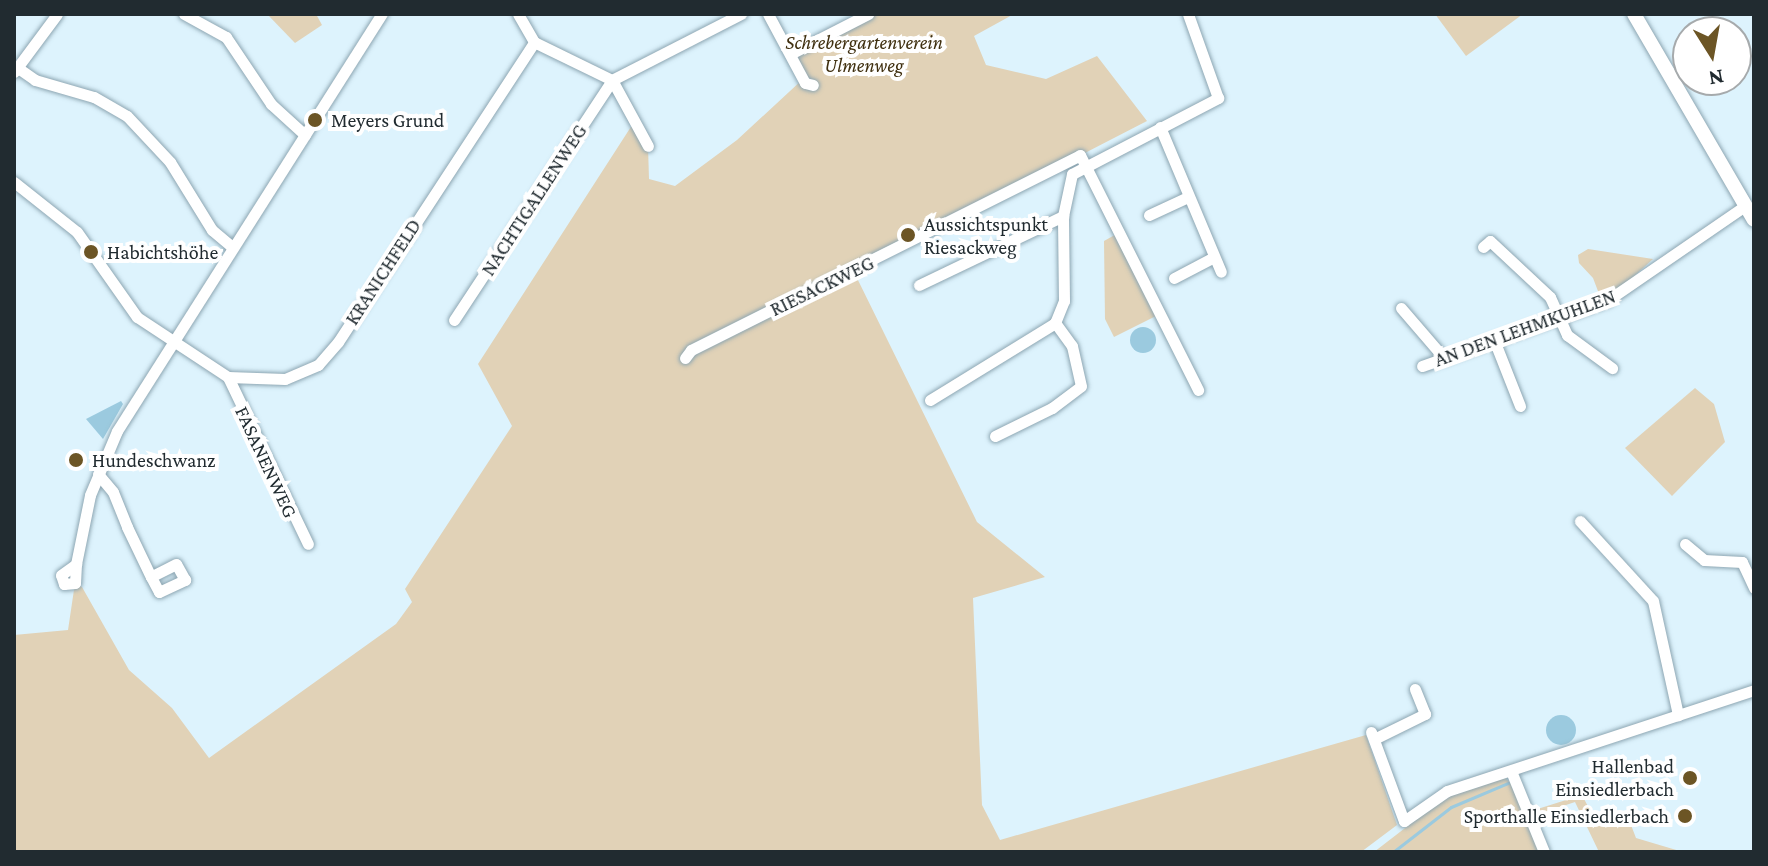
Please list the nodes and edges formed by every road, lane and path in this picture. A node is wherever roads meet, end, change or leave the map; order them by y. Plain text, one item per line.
1 (57, 14) edge
2 (184, 14) edge
3 (382, 14) edge
4 (518, 14) edge
5 (741, 14) edge
6 (768, 14) edge
7 (868, 14) edge
8 (1188, 14) edge
9 (1634, 14) edge
10 (534, 42) junction
11 (790, 54) junction
12 (16, 70) edge
13 (612, 80) junction
14 (813, 85) dead end
15 (1160, 127) junction
16 (305, 135) junction
17 (648, 146) dead end
18 (1086, 164) junction
19 (14, 182) edge
20 (1186, 198) junction
21 (1745, 206) junction
22 (1149, 215) dead end
23 (1063, 216) junction
24 (1754, 220) edge
25 (232, 247) junction
26 (1483, 247) dead end
27 (1214, 257) junction
28 (1221, 272) dead end
29 (1174, 278) dead end
30 (919, 285) dead end
31 (1401, 308) dead end
32 (1558, 319) junction
33 (454, 320) dead end
34 (1055, 323) junction
35 (172, 340) junction
36 (1494, 340) junction
37 (685, 358) dead end
38 (1444, 358) junction
39 (1422, 366) dead end
40 (1612, 368) dead end
41 (228, 377) junction
42 (1198, 390) dead end
43 (930, 400) dead end
44 (1520, 406) dead end
45 (995, 436) dead end
46 (98, 474) junction
47 (1580, 521) dead end
48 (308, 544) dead end
49 (1685, 544) dead end
50 (76, 564) dead end
51 (151, 577) dead end
52 (1754, 588) edge
53 (1415, 689) dead end
54 (1754, 690) edge
55 (1678, 715) junction
56 (1511, 771) junction
57 (1544, 852) edge

1 - 12 street
2 - 16 street
3 - 16 street
4 - 10 street
5 - 13 street
6 - 11 street
7 - 11 street
8 - 15 street, RIESACKWEG
9 - 21 main road
10 - 13 street
10 - 41 street, KRANICHFELD
11 - 14 street
12 - 25 street
13 - 17 street
13 - 33 street, NACHTIGALLENWEG
15 - 18 street, RIESACKWEG
15 - 20 street
16 - 25 street
18 - 23 street
18 - 37 street, RIESACKWEG
18 - 42 street
19 - 35 street
20 - 22 street
20 - 27 street
21 - 24 main road
21 - 32 street, AN DEN LEHMKUHLEN
23 - 30 street
23 - 34 street
25 - 35 street
26 - 32 street
27 - 28 street
27 - 29 street
31 - 38 street
32 - 36 street, AN DEN LEHMKUHLEN
32 - 40 street
34 - 43 street
34 - 45 street
35 - 41 street
35 - 46 street
36 - 38 street, AN DEN LEHMKUHLEN
36 - 44 street
38 - 39 street, AN DEN LEHMKUHLEN
41 - 48 street, FASANENWEG
46 - 50 street
46 - 51 street
47 - 55 street
49 - 52 street
53 - 56 street
54 - 55 street
55 - 56 street
56 - 57 street

